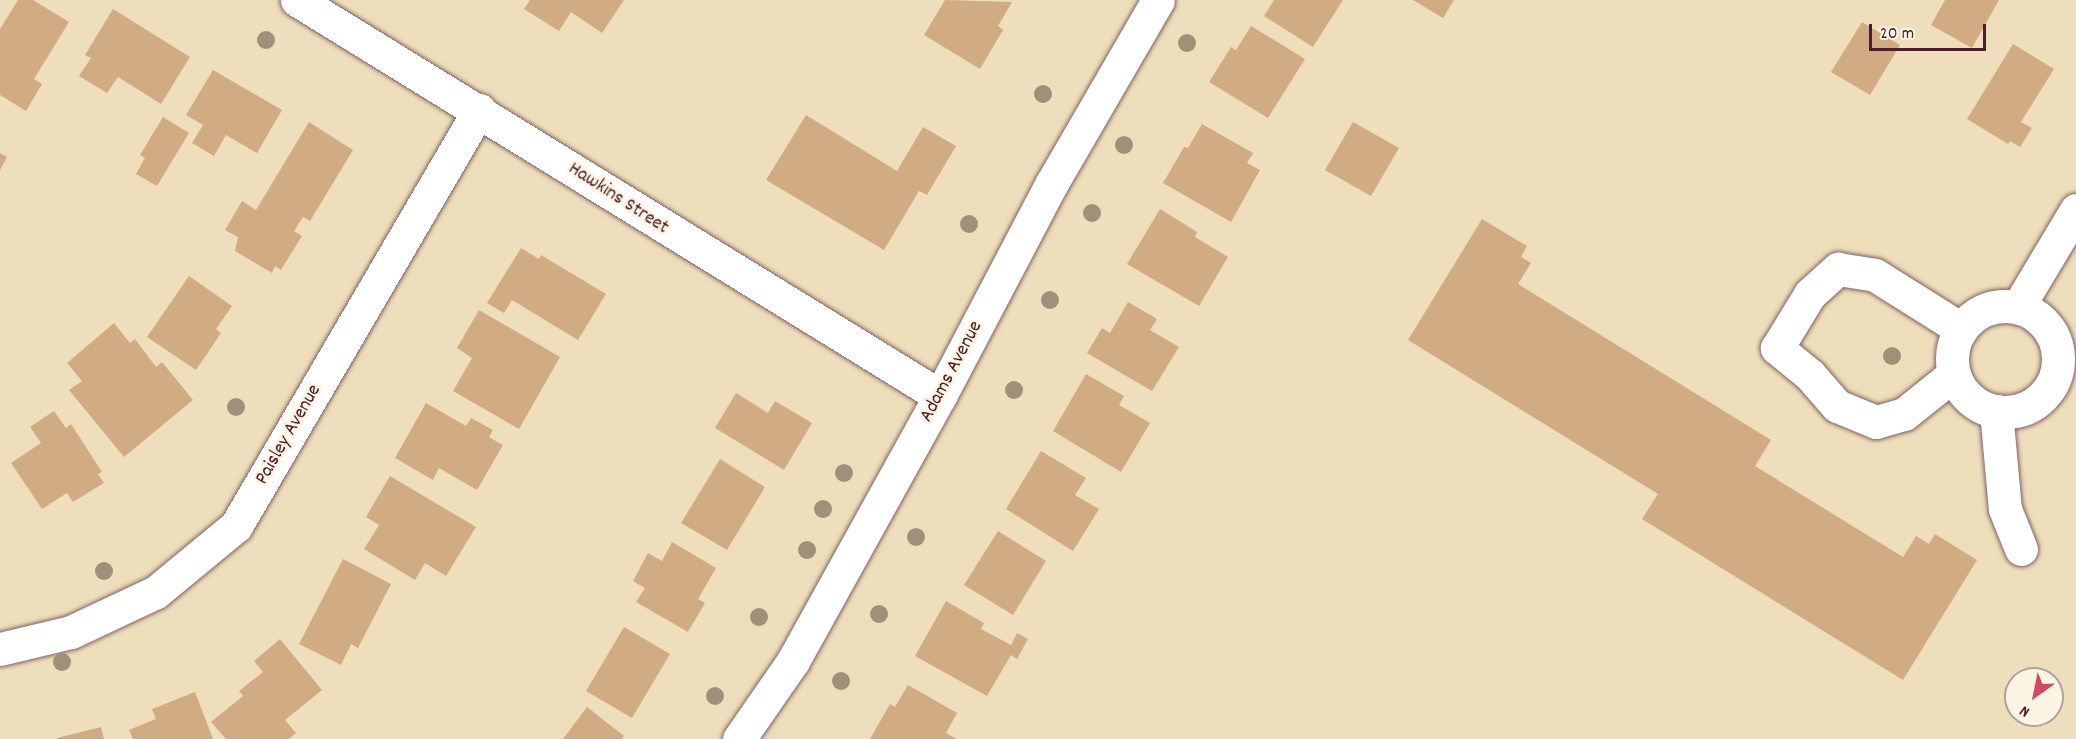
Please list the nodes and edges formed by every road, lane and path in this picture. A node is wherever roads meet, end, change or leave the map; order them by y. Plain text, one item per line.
1 (297, 0) edge
2 (1158, 0) edge
3 (479, 110) junction
4 (2076, 210) edge
5 (2018, 307) junction
6 (1961, 329) junction
7 (1954, 374) junction
8 (940, 396) junction
9 (1996, 411) junction
10 (2021, 549) dead end
11 (0, 649) edge
12 (739, 739) edge

1 - 3 street, Hawkins Street
2 - 8 street, Adams Avenue
3 - 8 street, Hawkins Street
3 - 11 street, Paisley Avenue
4 - 5 street
5 - 6 street
5 - 9 street
6 - 7 street
6 - 7 street
7 - 9 street
8 - 12 street, Adams Avenue
9 - 10 street

